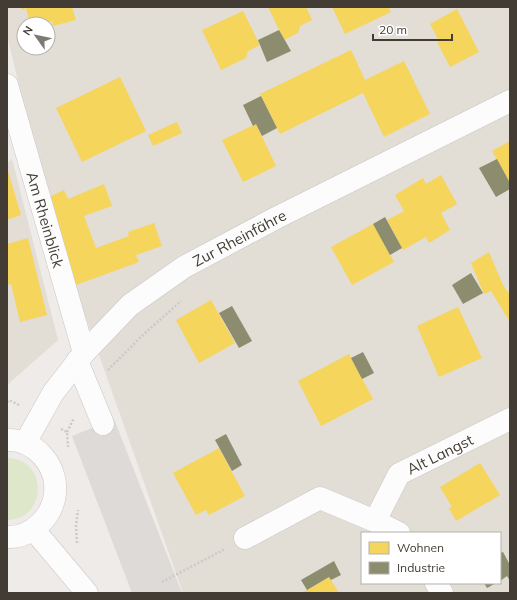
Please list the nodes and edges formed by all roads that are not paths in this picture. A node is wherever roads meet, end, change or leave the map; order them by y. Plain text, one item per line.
1 (7, 85) edge
2 (510, 101) edge
3 (81, 357) junction
4 (510, 418) edge
5 (103, 424) dead end
6 (16, 441) edge
7 (375, 521) junction
8 (34, 530) junction
9 (397, 532) edge
10 (7, 537) edge
11 (245, 538) road end
12 (437, 584) edge
13 (87, 593) edge
14 (442, 593) edge

1 - 3 street, Am Rheinblick
2 - 3 street, Zur Rheinfähre
3 - 5 street, Am Rheinblick
3 - 6 street, Zur Rheinfähre
4 - 7 street, Alt Langst
6 - 8 street
7 - 9 street
7 - 11 street
8 - 10 street
8 - 13 street
12 - 14 street

